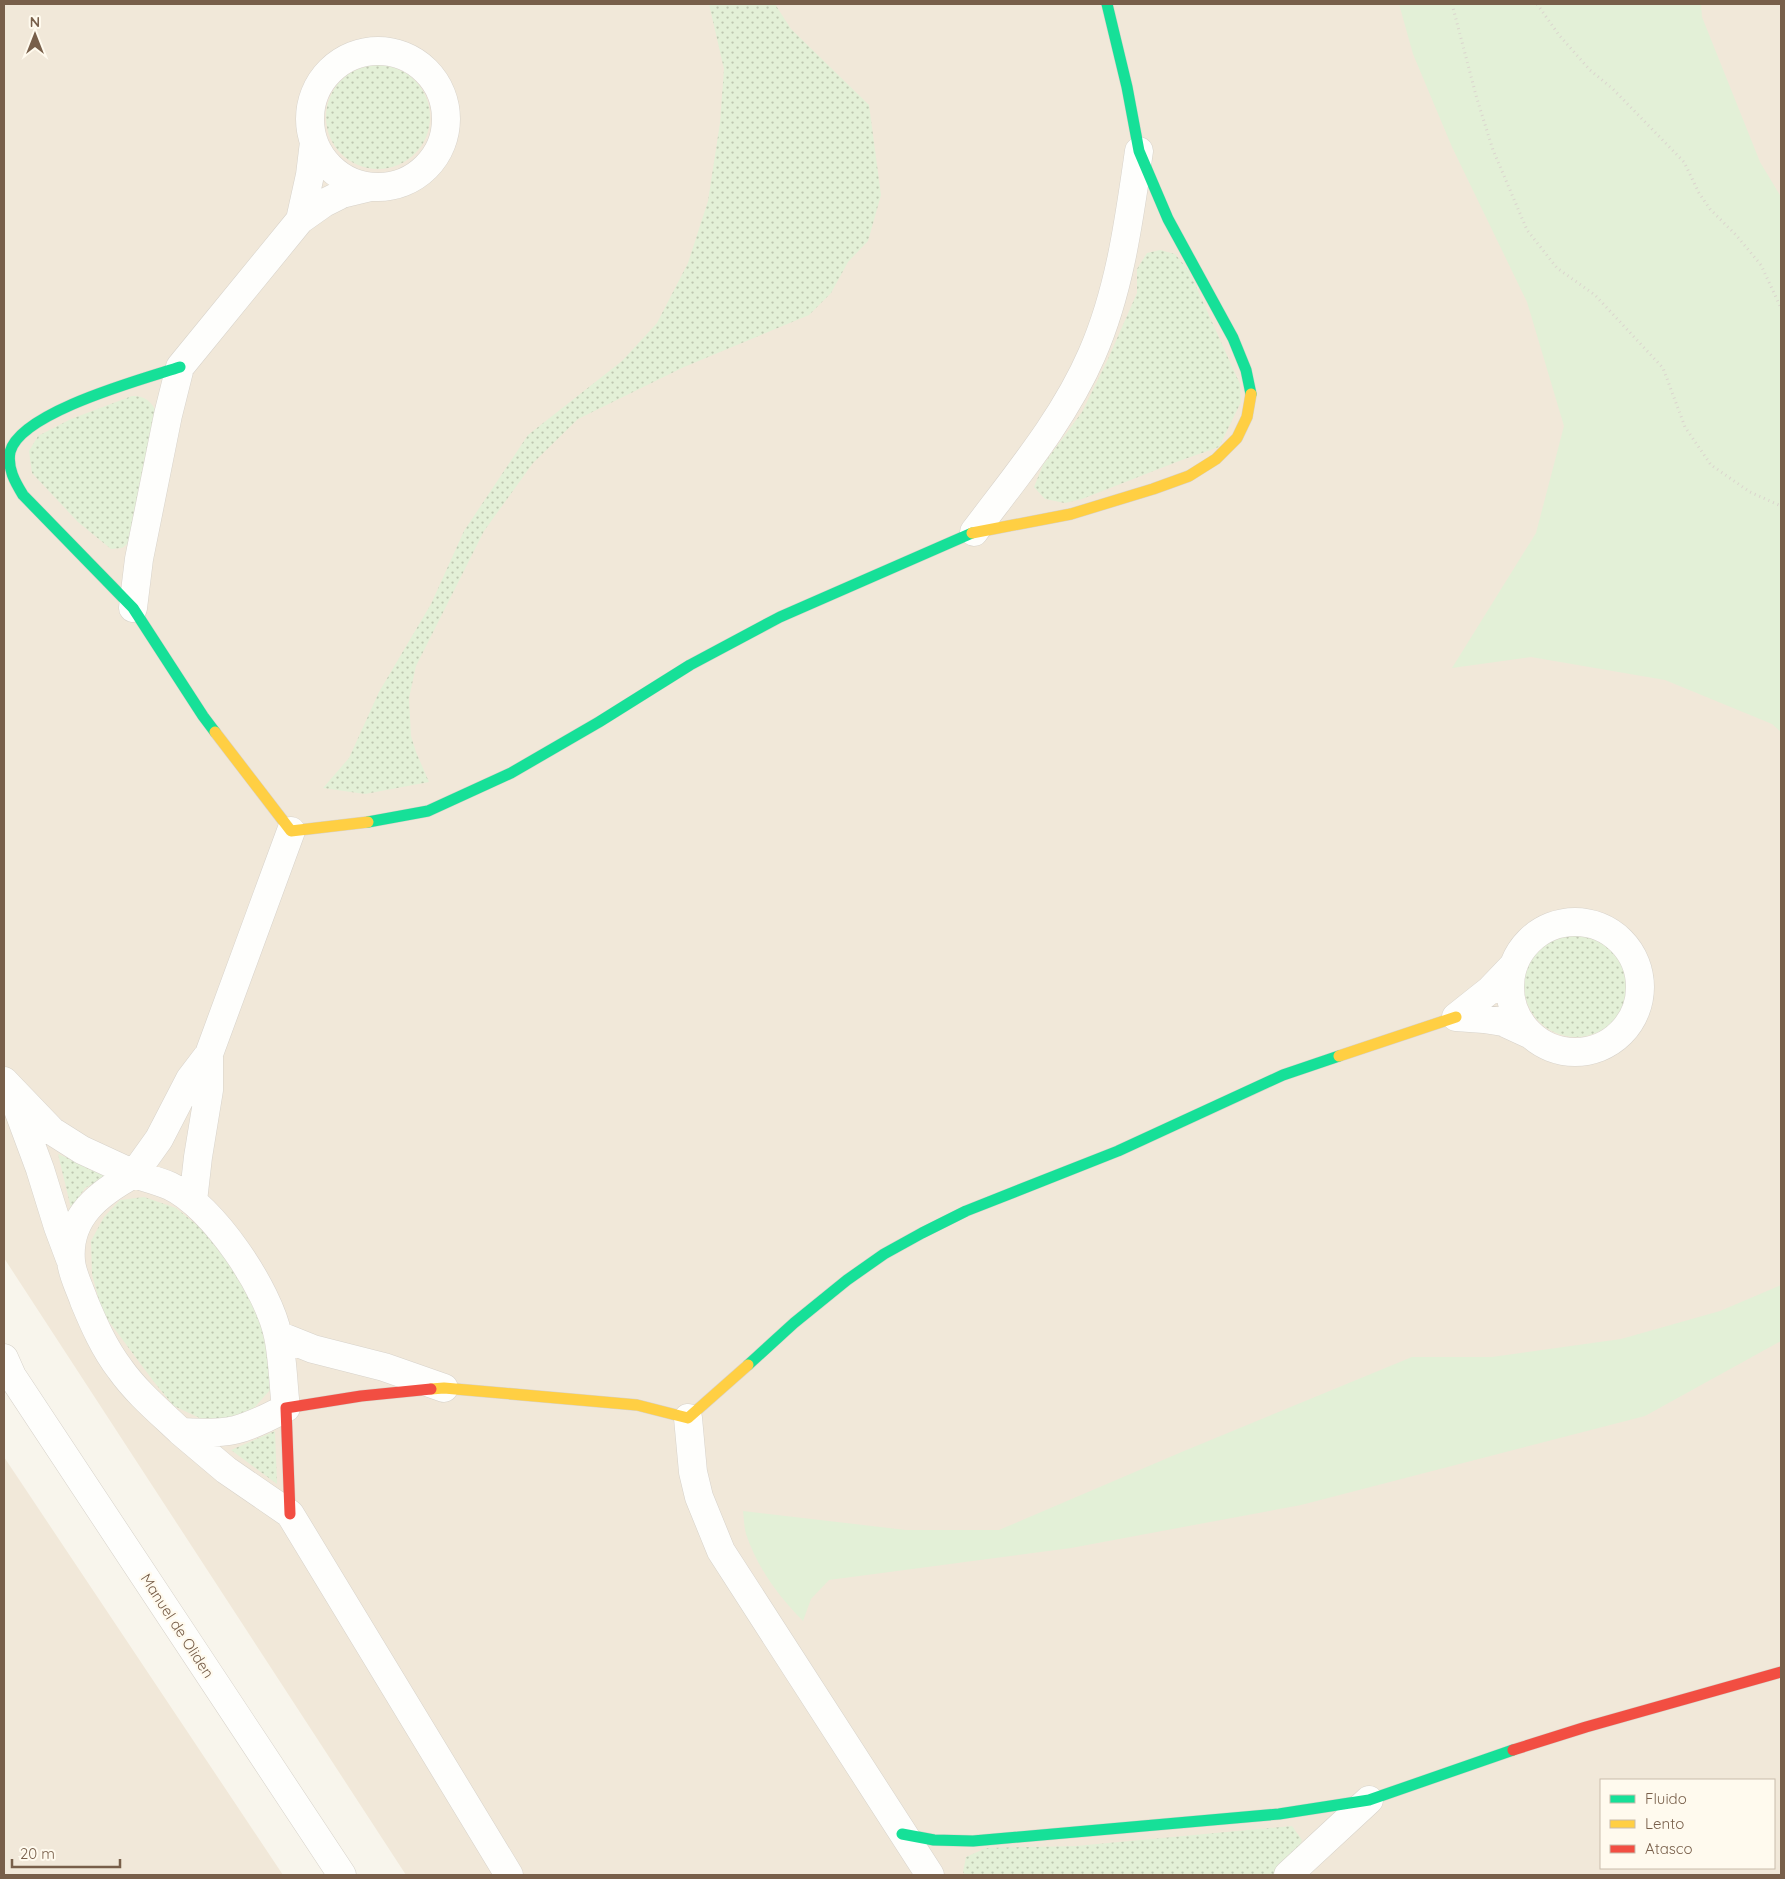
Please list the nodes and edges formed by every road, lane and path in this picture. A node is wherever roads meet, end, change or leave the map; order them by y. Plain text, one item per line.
1 (1107, 4) edge
2 (1452, 4) edge
3 (1537, 4) edge
4 (314, 142) junction
5 (1139, 151) junction
6 (370, 187) junction
7 (300, 220) junction
8 (1781, 308) edge
9 (180, 366) junction
10 (1781, 506) edge
11 (974, 532) junction
12 (133, 608) junction
13 (291, 831) junction
14 (1512, 967) junction
15 (1456, 1017) junction
16 (1529, 1034) junction
17 (209, 1054) junction
18 (7, 1086) edge
19 (134, 1174) junction
20 (193, 1201) junction
21 (71, 1262) junction
22 (278, 1334) junction
23 (6, 1368) edge
24 (444, 1388) junction
25 (286, 1408) junction
26 (688, 1418) junction
27 (181, 1432) junction
28 (290, 1514) junction
29 (1781, 1672) edge
30 (1369, 1800) junction
31 (902, 1834) junction
32 (342, 1875) edge
33 (509, 1875) edge
34 (930, 1875) edge
35 (1288, 1875) edge

1 - 5 street
2 - 10 path
3 - 8 path
4 - 6 street
4 - 6 street
4 - 7 street
5 - 11 street
5 - 11 street
6 - 7 street
7 - 9 street
9 - 12 street
9 - 12 street
11 - 13 street
12 - 13 street
13 - 17 street
14 - 15 street
14 - 16 street
14 - 16 street
15 - 16 street
15 - 26 street
17 - 19 street
17 - 20 street
18 - 19 street
18 - 21 street
19 - 20 street
19 - 21 street
20 - 22 street
21 - 27 street
22 - 24 street
22 - 25 street
23 - 32 street, Manuel de Oliden
24 - 25 street
24 - 26 street
25 - 27 street
25 - 28 street
26 - 31 street
27 - 28 street
28 - 33 street
29 - 30 street
30 - 31 street
30 - 35 street
31 - 34 street

